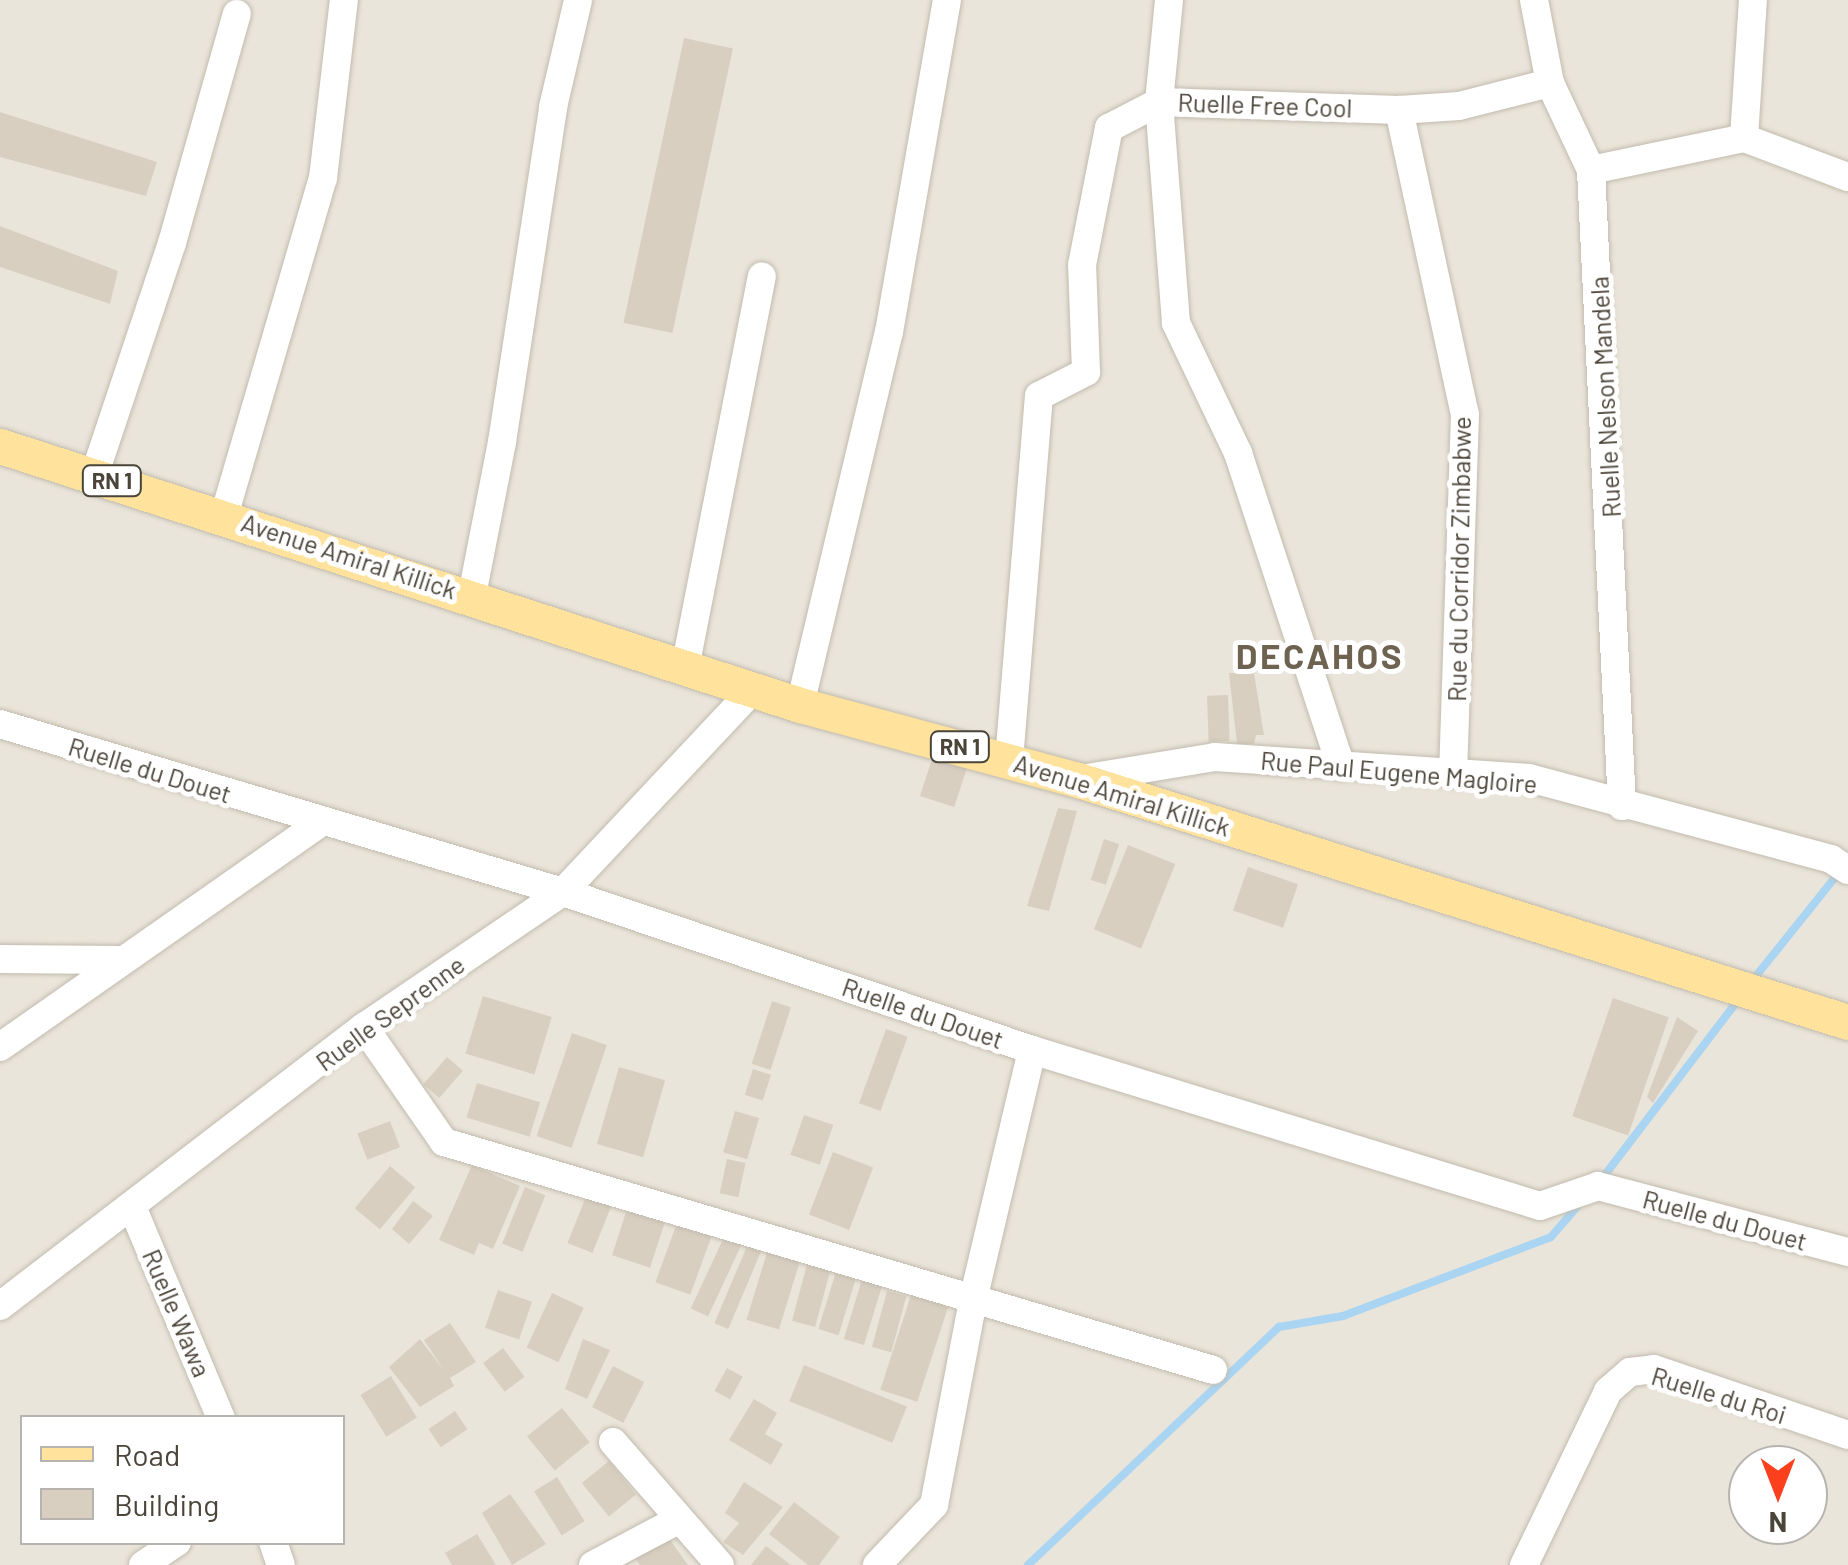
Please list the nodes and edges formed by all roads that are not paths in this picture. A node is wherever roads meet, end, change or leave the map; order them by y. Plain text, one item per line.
1 (344, 0) edge
2 (578, 0) edge
3 (947, 0) edge
4 (1169, 0) edge
5 (1534, 0) edge
6 (1753, 0) edge
7 (236, 14) dead end
8 (1550, 83) junction
9 (1160, 102) junction
10 (1399, 110) junction
11 (1744, 138) junction
12 (1591, 170) junction
13 (1848, 177) edge
14 (762, 276) dead end
15 (0, 446) edge
16 (94, 476) junction
17 (224, 516) junction
18 (472, 595) junction
19 (685, 668) junction
20 (753, 690) junction
21 (800, 705) junction
22 (0, 724) edge
23 (1008, 760) junction
24 (1341, 766) junction
25 (1452, 774) junction
26 (1078, 780) junction
27 (1622, 806) junction
28 (321, 822) junction
29 (1840, 864) edge
30 (563, 892) junction
31 (0, 959) edge
32 (122, 960) junction
33 (1848, 1022) edge
34 (364, 1027) junction
35 (0, 1047) edge
36 (1032, 1050) junction
37 (133, 1209) junction
38 (1848, 1252) edge
39 (973, 1300) junction
40 (0, 1306) edge
41 (1213, 1370) dead end
42 (221, 1415) edge
43 (1848, 1435) edge
44 (612, 1442) dead end
45 (680, 1519) junction
46 (173, 1545) edge
47 (143, 1565) edge
48 (593, 1565) edge
49 (720, 1565) edge
50 (876, 1565) edge
51 (1524, 1565) edge

1 - 17 street
2 - 18 street
3 - 21 street
4 - 9 street
5 - 8 street, Ruelle Nelson Mandela
6 - 11 street
7 - 16 street
8 - 10 street, Ruelle Free Cool
8 - 12 street, Ruelle Nelson Mandela
9 - 10 street, Ruelle Free Cool
9 - 23 street, Ruelle Free Cool
9 - 24 street
10 - 25 street, Rue du Corridor Zimbabwe
11 - 12 street
11 - 13 street
12 - 27 street, Ruelle Nelson Mandela
14 - 19 street
15 - 16 main road, RN 1
16 - 17 main road, RN 1
17 - 18 main road, Avenue Amiral Killick / RN 1
18 - 19 main road, Avenue Amiral Killick / RN 1
19 - 20 main road, Avenue Amiral Killick / RN 1
20 - 21 main road, Avenue Amiral Killick / RN 1
20 - 30 street, Ruelle Seprenne
21 - 23 main road, Avenue Amiral Killick / RN 1
22 - 28 street, Ruelle du Douet
23 - 26 main road, Avenue Amiral Killick / RN 1
24 - 25 street, Rue Paul Eugene Magloire
24 - 26 street, Rue Paul Eugene Magloire
25 - 27 street, Rue Paul Eugene Magloire
26 - 33 main road, Avenue Amiral Killick / RN 1
27 - 29 street, Rue Paul Eugene Magloire
28 - 30 street, Ruelle du Douet
28 - 32 street
30 - 34 street, Ruelle Seprenne
30 - 36 street, Ruelle du Douet
31 - 32 street
32 - 35 street
34 - 37 street, Ruelle Seprenne
34 - 39 street
36 - 38 street, Ruelle du Douet
36 - 39 street
37 - 40 street, Ruelle Seprenne
37 - 42 street, Ruelle Wawa
39 - 41 street
39 - 50 street
43 - 51 street, Ruelle du Roi
44 - 45 street
45 - 48 street
45 - 49 street
46 - 47 street

